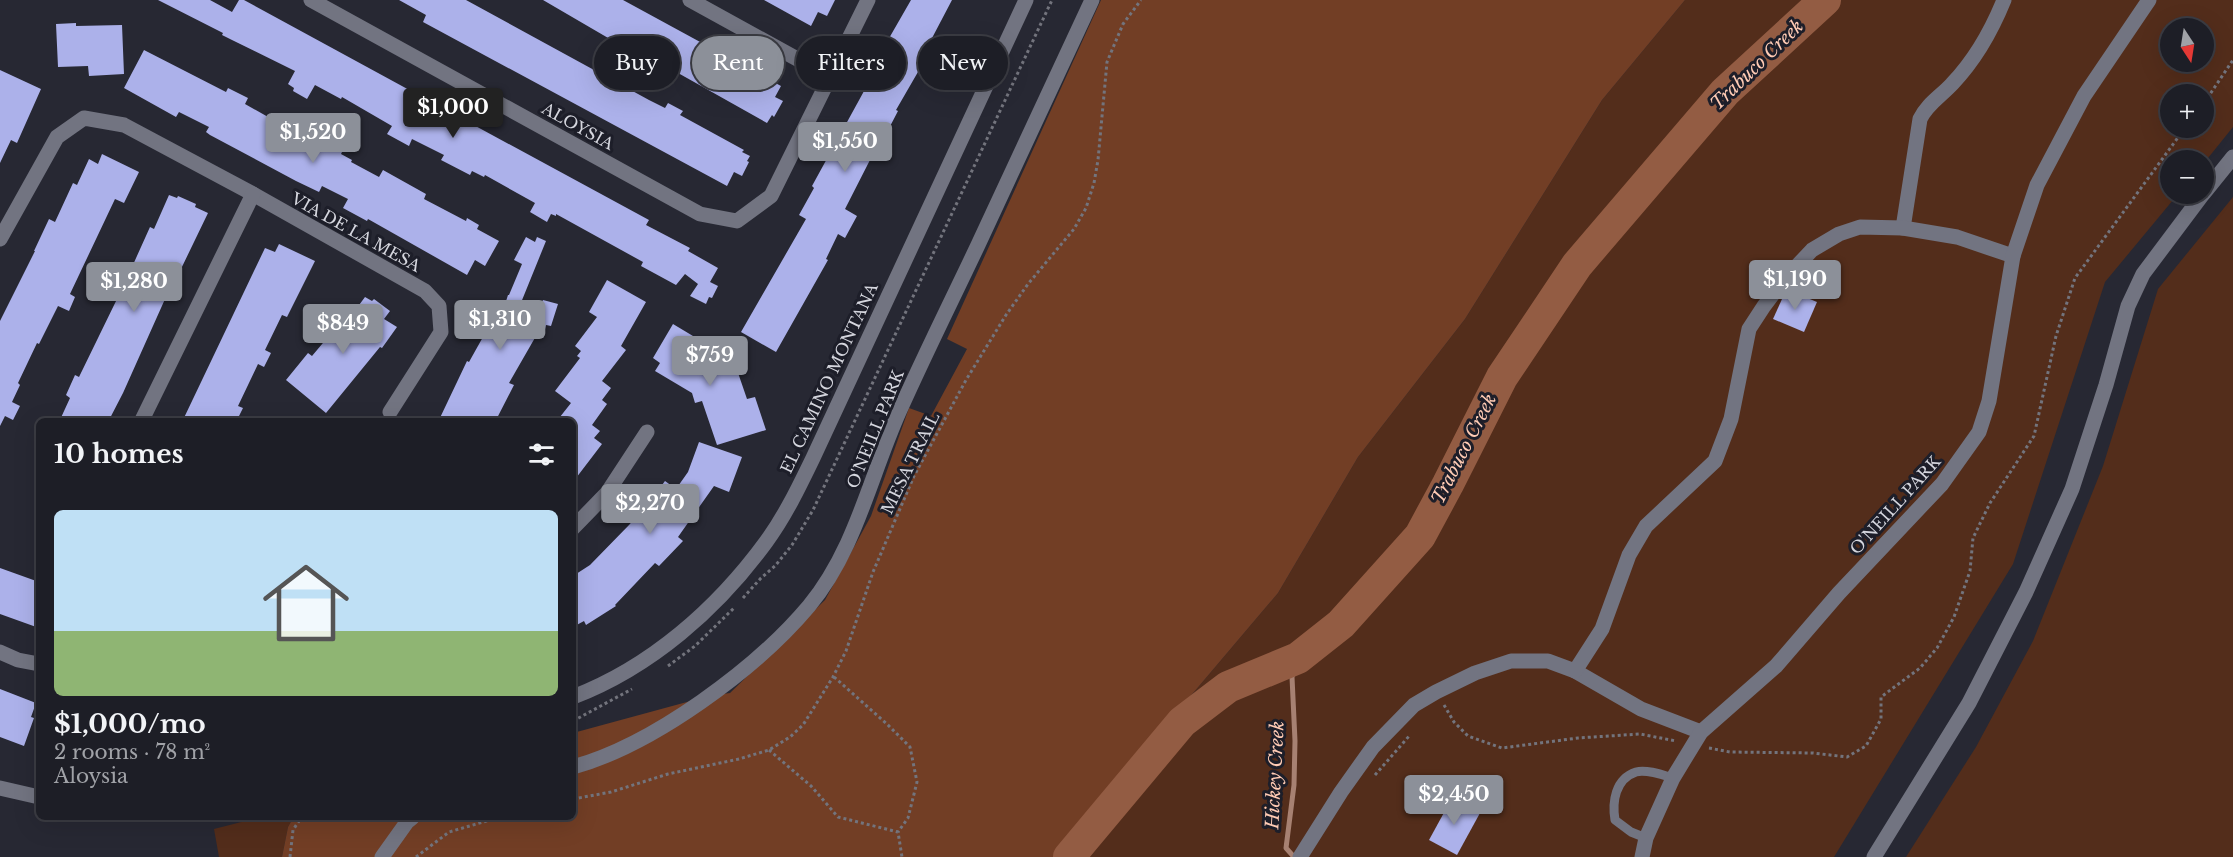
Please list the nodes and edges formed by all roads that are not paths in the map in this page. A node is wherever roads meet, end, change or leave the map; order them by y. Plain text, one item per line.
1 (311, 0) edge
2 (690, 0) edge
3 (868, 0) edge
4 (1026, 0) edge
5 (1092, 0) edge
6 (2004, 0) edge
7 (2149, 0) edge
8 (850, 36) edge
9 (796, 58) edge
10 (824, 90) edge
11 (2233, 157) edge
12 (2214, 180) edge
13 (253, 194) junction
14 (2195, 204) edge
15 (1903, 228) junction
16 (0, 239) edge
17 (2013, 256) junction
18 (390, 412) dead end
19 (143, 418) edge
20 (647, 432) dead end
21 (576, 525) edge
22 (0, 652) edge
23 (36, 663) edge
24 (1575, 671) junction
25 (576, 696) edge
26 (1701, 732) junction
27 (576, 766) edge
28 (1673, 778) junction
29 (0, 788) edge
30 (36, 796) edge
31 (410, 820) edge
32 (1646, 838) junction
33 (1302, 853) edge
34 (382, 857) edge
35 (1642, 857) edge
36 (1874, 857) edge

1 - 10 street, ALOYSIA
2 - 9 street
3 - 8 street
4 - 25 street, EL CAMINO MONTANA
5 - 27 street, O'NEILL PARK
6 - 15 street
7 - 17 street, O'NEILL PARK
11 - 12 street
13 - 16 street, VIA DE LA MESA
13 - 18 street, VIA DE LA MESA
13 - 19 street
14 - 36 street
15 - 17 street
15 - 24 street
17 - 26 street, O'NEILL PARK
20 - 21 street
22 - 23 street
24 - 26 street
24 - 33 street
26 - 28 street, O'NEILL PARK
28 - 32 street, O'NEILL PARK
28 - 32 lane
29 - 30 street
31 - 34 street
32 - 35 street, O'NEILL PARK

